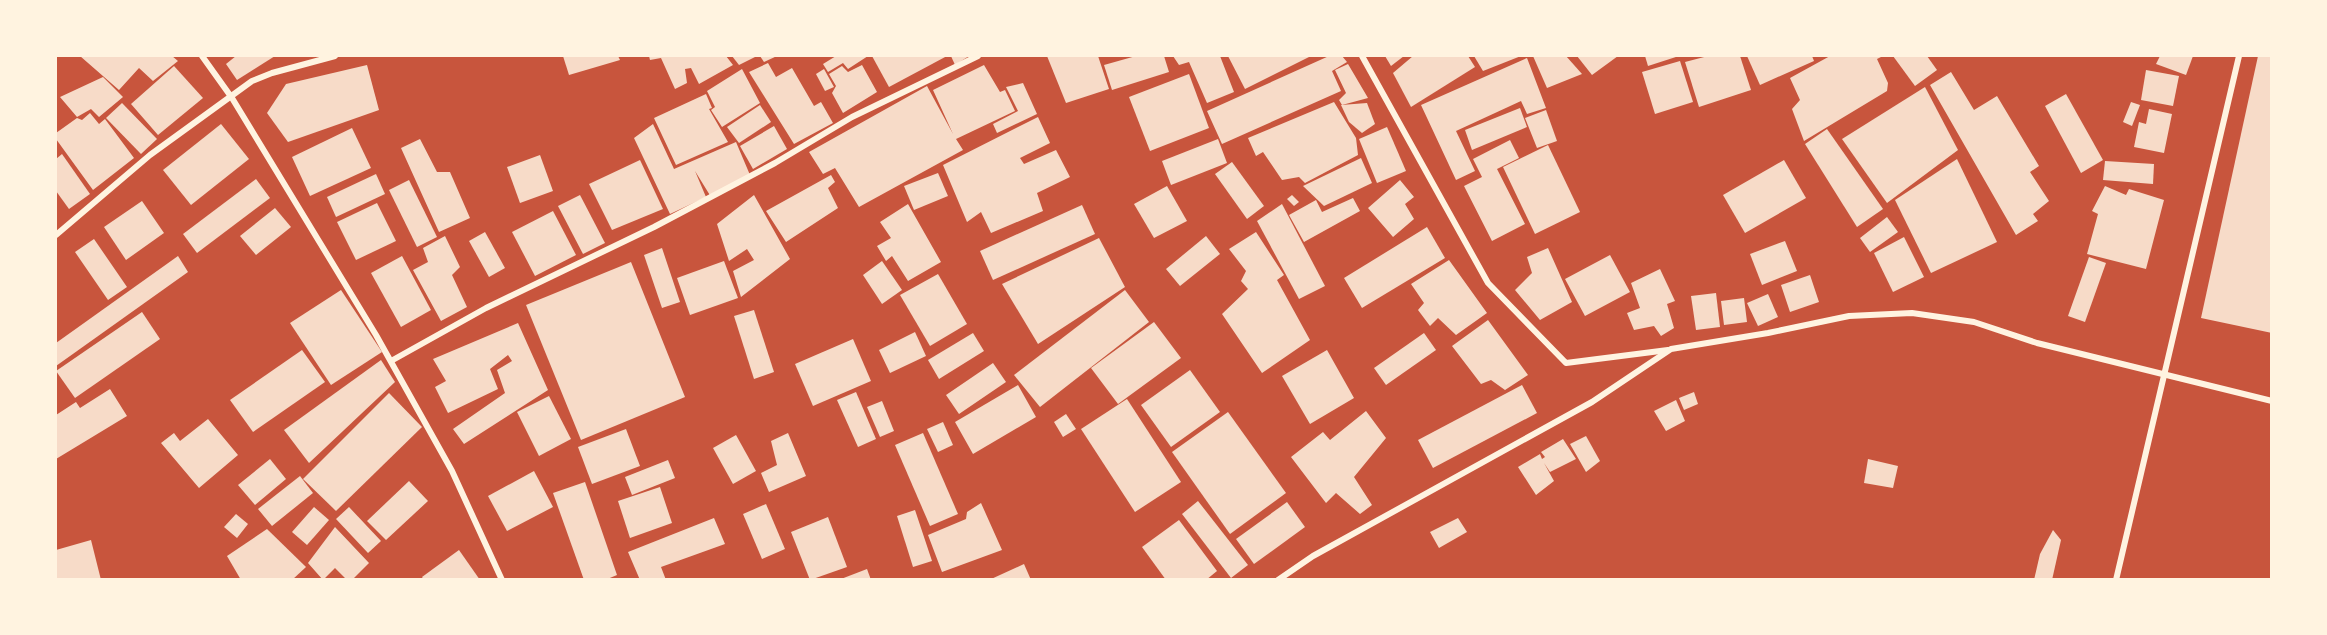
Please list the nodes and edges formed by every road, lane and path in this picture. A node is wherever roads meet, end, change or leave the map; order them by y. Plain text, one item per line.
1 (202, 56) edge
2 (334, 56) edge
3 (978, 56) edge
4 (1362, 56) edge
5 (2239, 56) edge
6 (232, 98) junction
7 (56, 235) edge
8 (1671, 349) junction
9 (391, 361) junction
10 (2164, 375) junction
11 (2271, 401) edge
12 (502, 579) edge
13 (1278, 579) edge
14 (2116, 579) edge

1 - 6 street
2 - 6 street
3 - 9 street
4 - 8 street
5 - 10 street
6 - 7 street
6 - 9 street
8 - 10 street
8 - 13 street
9 - 12 street
10 - 11 street
10 - 14 street

